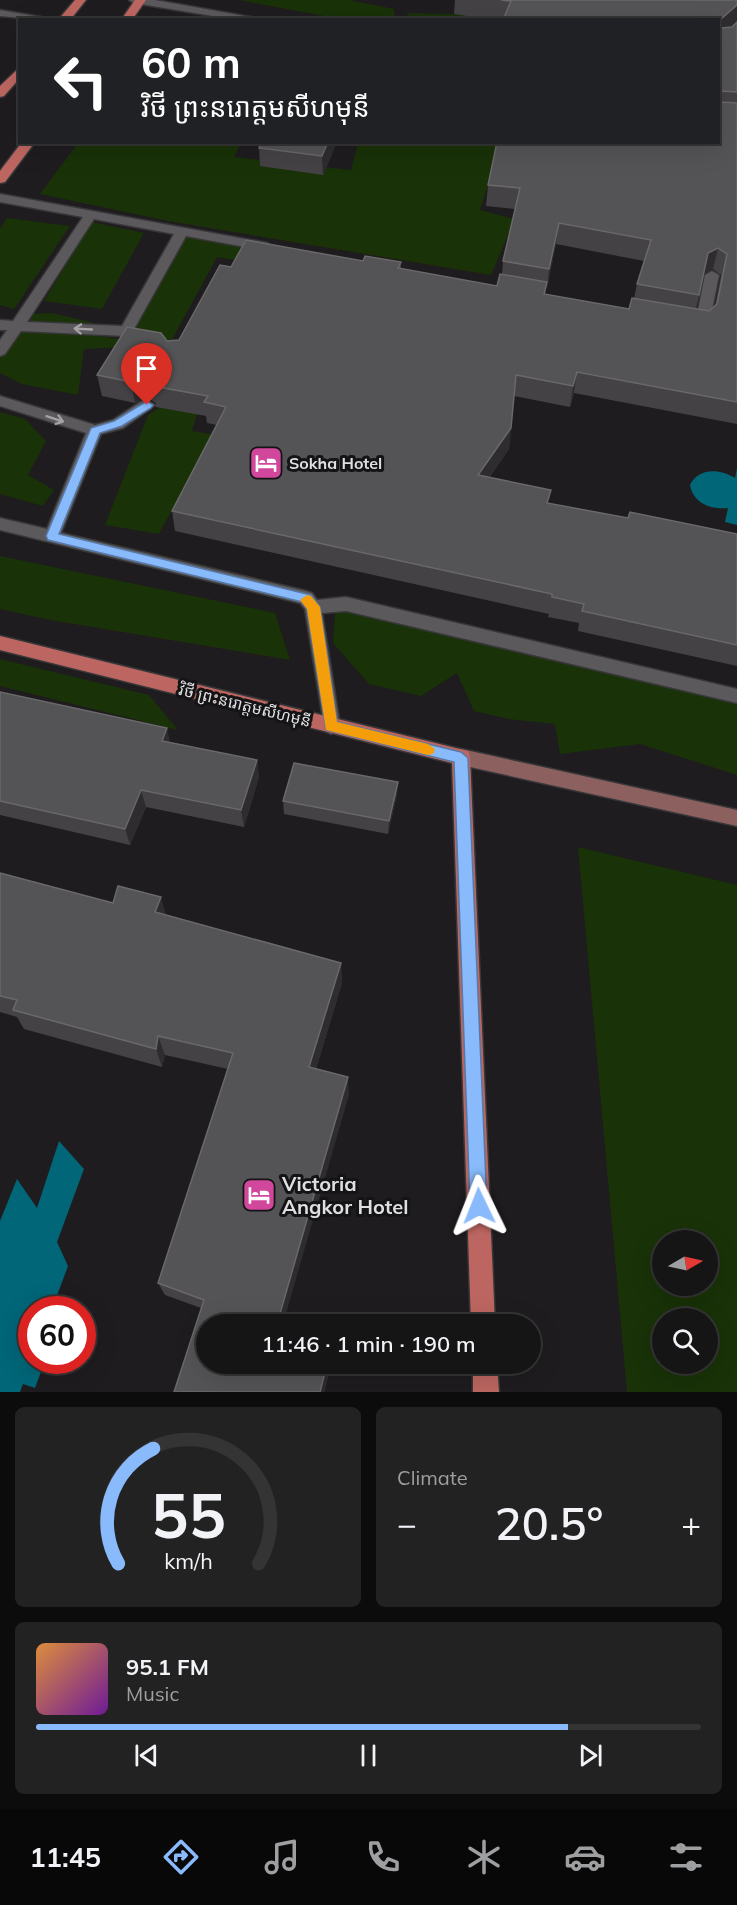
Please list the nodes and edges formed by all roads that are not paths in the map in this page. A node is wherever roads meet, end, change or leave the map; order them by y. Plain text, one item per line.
1 (81, 0) edge
2 (134, 0) edge
3 (141, 0) edge
4 (0, 13) edge
5 (29, 18) edge
6 (65, 18) edge
7 (128, 18) edge
8 (250, 18) edge
9 (18, 72) edge
10 (0, 93) edge
11 (27, 144) edge
12 (0, 179) edge
13 (0, 198) edge
14 (90, 216) junction
15 (182, 231) junction
16 (286, 250) edge
17 (712, 275) edge
18 (679, 321) edge
19 (0, 325) edge
20 (17, 326) junction
21 (126, 331) junction
22 (158, 342) edge
23 (0, 351) edge
24 (0, 401) edge
25 (147, 405) edge
26 (95, 430) junction
27 (0, 524) edge
28 (52, 536) junction
29 (313, 607) junction
30 (0, 643) edge
31 (737, 696) edge
32 (331, 726) junction
33 (461, 758) junction
34 (737, 818) edge
35 (483, 1314) edge
36 (485, 1374) edge
37 (486, 1392) edge

1 - 6 main road
2 - 3 street
3 - 7 main road
3 - 8 street
4 - 5 street
9 - 10 main road
11 - 12 main road
13 - 14 street
14 - 15 street
14 - 20 street
15 - 16 street
15 - 21 street
17 - 18 street
19 - 20 street
21 -> 20 street
20 - 23 street
21 - 22 street
24 -> 26 street
25 - 26 street
26 - 28 street
27 - 28 street
28 - 29 street
29 - 31 street
29 - 32 street
30 - 32 main road, វិថី ព្រះនរោត្ដមសីហមុនី
32 - 33 main road, វិថី ព្រះនរោត្ដមសីហមុនី
33 - 34 main road, វិថី ព្រះនរោត្ដមសីហមុនី
33 - 35 main road
36 - 37 main road

